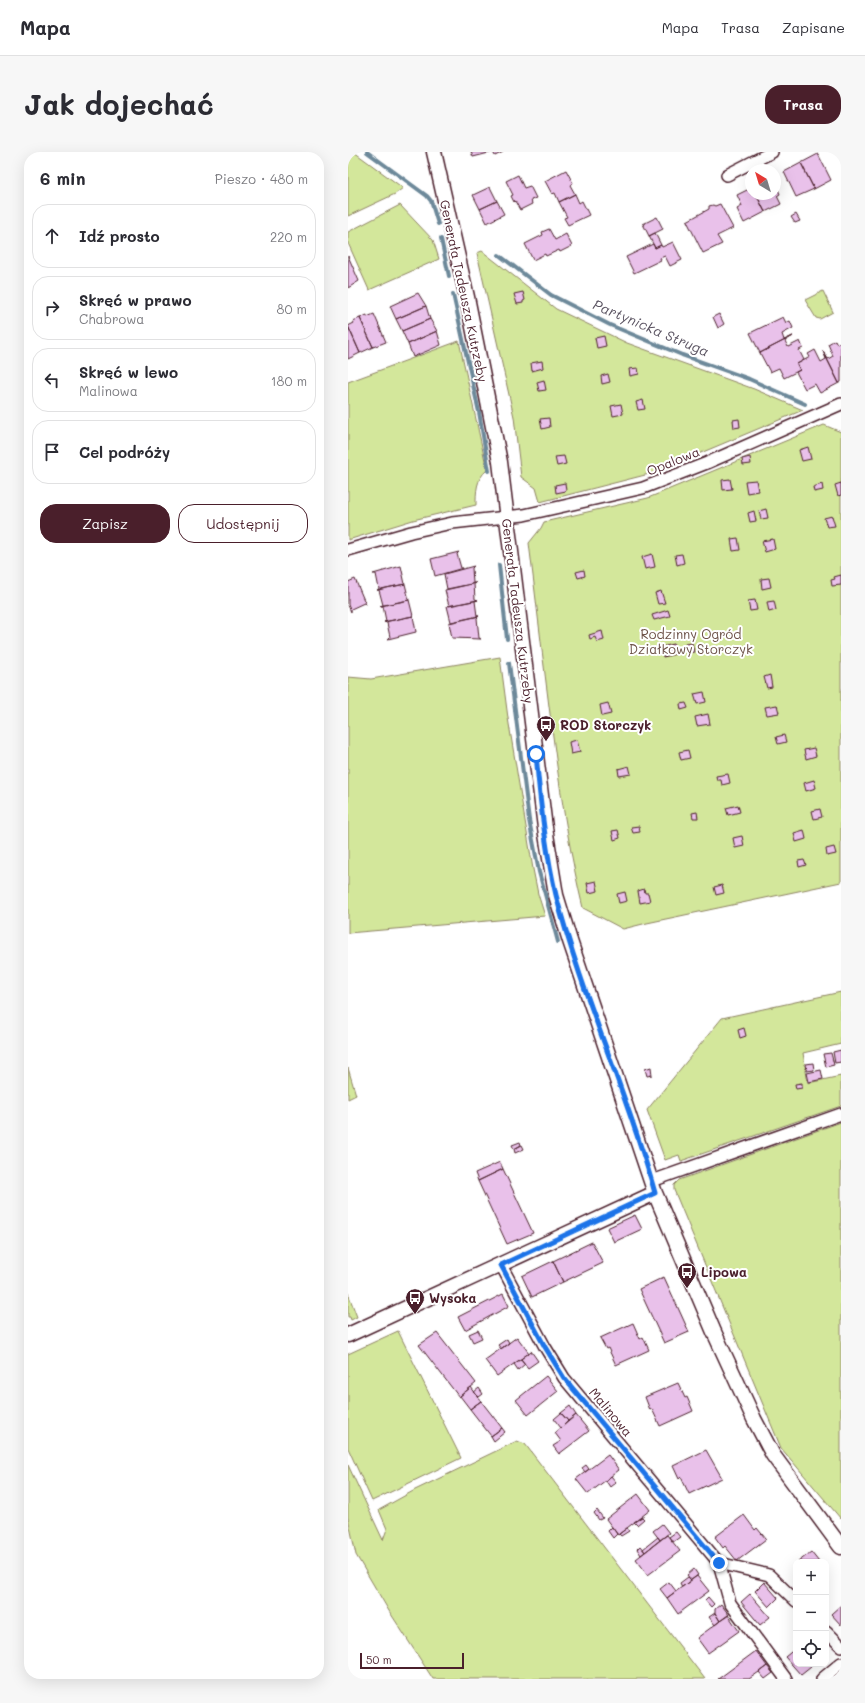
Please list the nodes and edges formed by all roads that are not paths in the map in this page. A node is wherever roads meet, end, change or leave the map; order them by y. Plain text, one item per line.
1 (434, 152) edge
2 (772, 152) edge
3 (727, 175) dead end
4 (841, 404) edge
5 (507, 518) junction
6 (348, 550) edge
7 (841, 1114) edge
8 (652, 1185) junction
9 (501, 1265) junction
10 (348, 1336) edge
11 (841, 1548) edge
12 (719, 1563) junction
13 (793, 1598) edge
14 (829, 1634) edge
15 (841, 1646) edge
16 (841, 1663) edge
17 (786, 1679) edge
18 (822, 1679) edge

1 - 5 street, Generała Tadeusza Kutrzeby
2 - 3 street
4 - 5 street, Opalowa
5 - 6 street, Opalowa
5 - 8 street, Generała Tadeusza Kutrzeby
7 - 8 street
8 - 9 street
8 - 11 street
9 - 10 street
9 - 12 street, Malinowa
12 - 13 street
12 - 17 street, Malinowa
14 - 15 street
16 - 18 street

